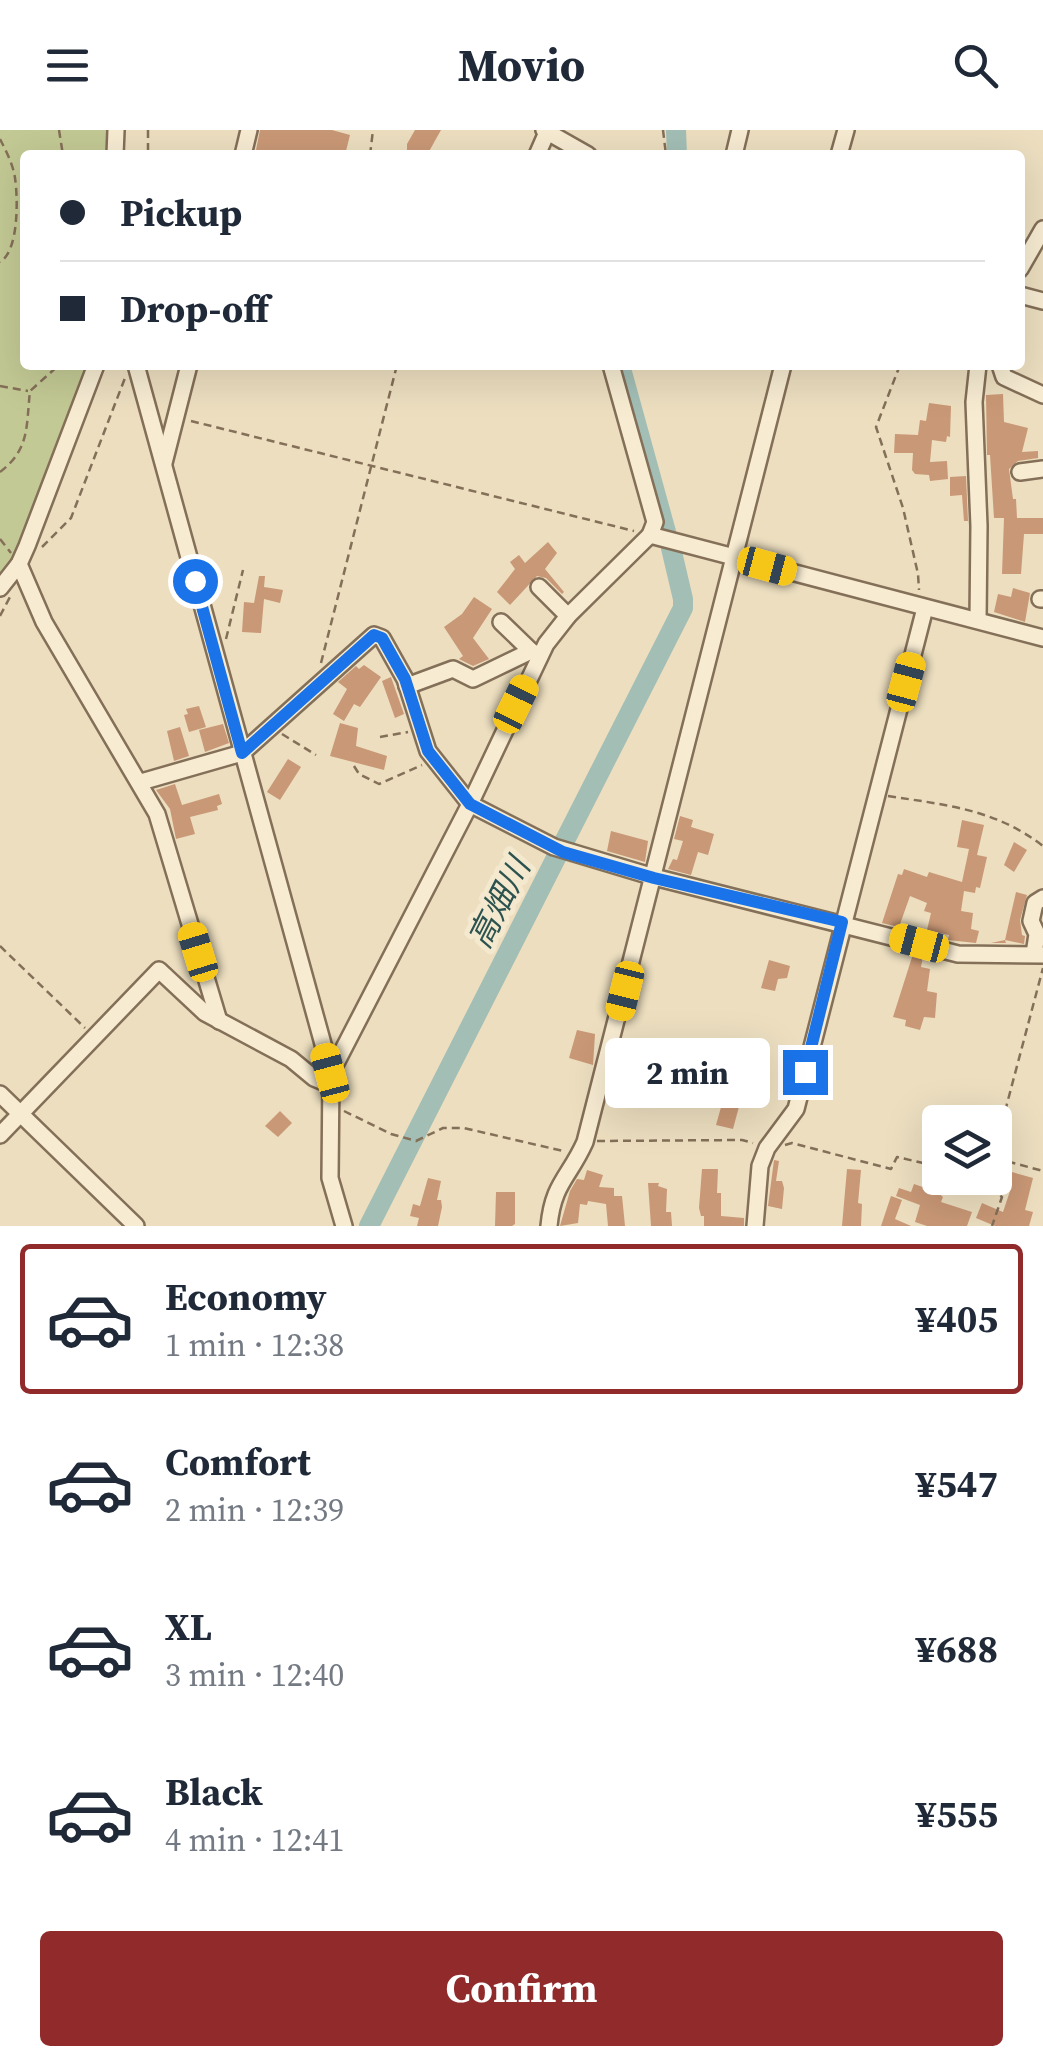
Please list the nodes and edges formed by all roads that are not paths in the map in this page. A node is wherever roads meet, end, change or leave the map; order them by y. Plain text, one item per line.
1 (547, 130) edge
2 (580, 150) edge
3 (1043, 228) edge
4 (1025, 260) edge
5 (94, 370) edge
6 (133, 370) edge
7 (188, 370) edge
8 (612, 370) edge
9 (783, 370) edge
10 (977, 370) edge
11 (1002, 370) edge
12 (1043, 395) edge
13 (163, 467) junction
14 (1043, 469) edge
15 (1020, 472) dead end
16 (650, 534) junction
17 (736, 558) junction
18 (19, 564) junction
19 (539, 587) dead end
20 (0, 588) edge
21 (922, 607) junction
22 (568, 616) junction
23 (978, 620) junction
24 (501, 622) dead end
25 (1043, 638) edge
26 (535, 654) junction
27 (407, 686) junction
28 (242, 753) junction
29 (141, 782) junction
30 (470, 804) junction
31 (654, 878) junction
32 (1043, 898) edge
33 (842, 922) junction
34 (1040, 959) edge
35 (219, 1021) junction
36 (331, 1079) junction
37 (0, 1094) edge
38 (21, 1114) junction
39 (0, 1135) edge
40 (136, 1226) edge
41 (344, 1226) edge
42 (550, 1226) edge
43 (755, 1226) edge

1 - 2 street
3 - 4 street
5 - 18 street
6 - 13 street
7 - 13 street
8 - 16 street
9 - 17 street
10 - 23 street
11 - 12 street
13 - 28 street
14 - 15 street
16 - 17 street
16 - 22 street
17 - 21 street
17 - 31 street
18 - 20 street
18 - 29 street
19 - 22 street
21 - 23 street
21 - 33 street
22 - 26 street
23 - 25 street
24 - 26 street
26 - 27 street
26 - 30 street
27 - 28 street
27 - 30 street
28 - 29 street
28 - 36 street
29 - 35 street
30 - 31 street
30 - 36 street
31 - 33 street
31 - 42 street
32 - 34 street
33 - 34 street
33 - 43 street
35 - 36 street
35 - 38 street
36 - 41 street
37 - 38 street
38 - 39 street
38 - 40 street

